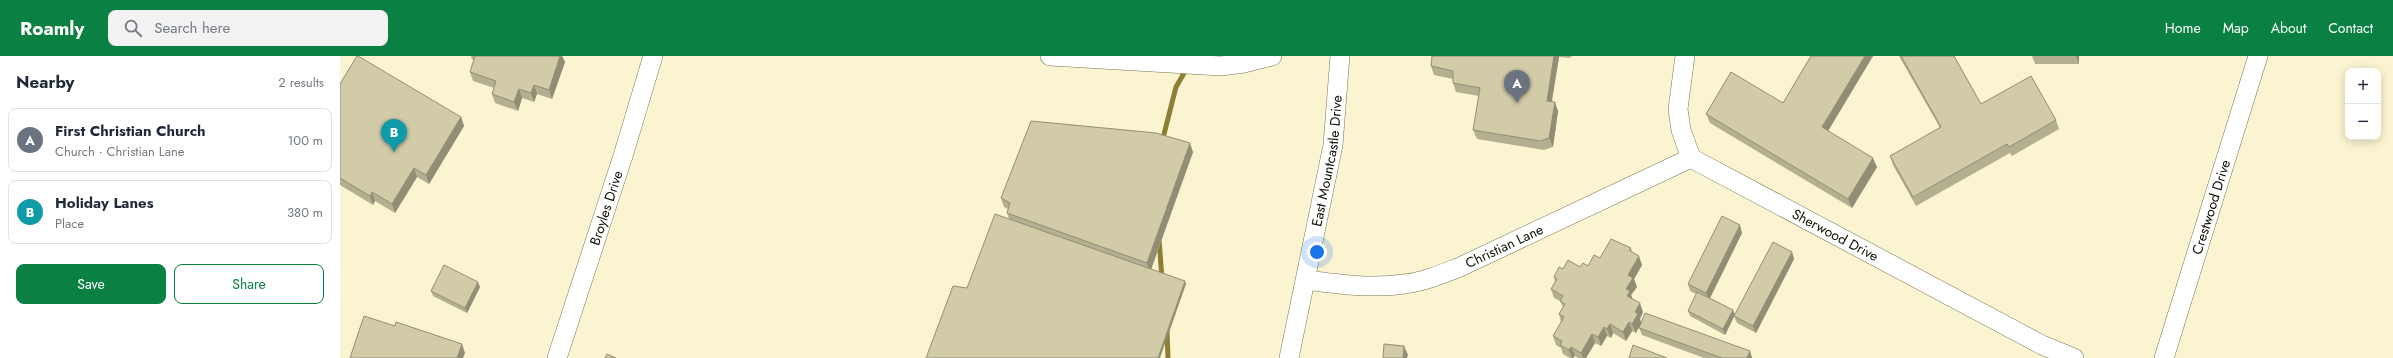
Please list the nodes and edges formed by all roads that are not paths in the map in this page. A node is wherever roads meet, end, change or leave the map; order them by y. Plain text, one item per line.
1 (653, 56) edge
2 (1050, 56) edge
3 (1272, 56) edge
4 (1340, 56) edge
5 (1685, 56) edge
6 (2258, 56) edge
7 (1691, 158) junction
8 (1306, 280) junction
9 (557, 358) edge
10 (1289, 358) edge
11 (2074, 358) edge
12 (2164, 358) edge

1 - 9 street, Broyles Drive
2 - 3 street
4 - 8 street, East Mountcastle Drive
5 - 7 street
6 - 12 street, Crestwood Drive
7 - 8 street, Christian Lane
7 - 11 street, Sherwood Drive
8 - 10 street, East Mountcastle Drive

